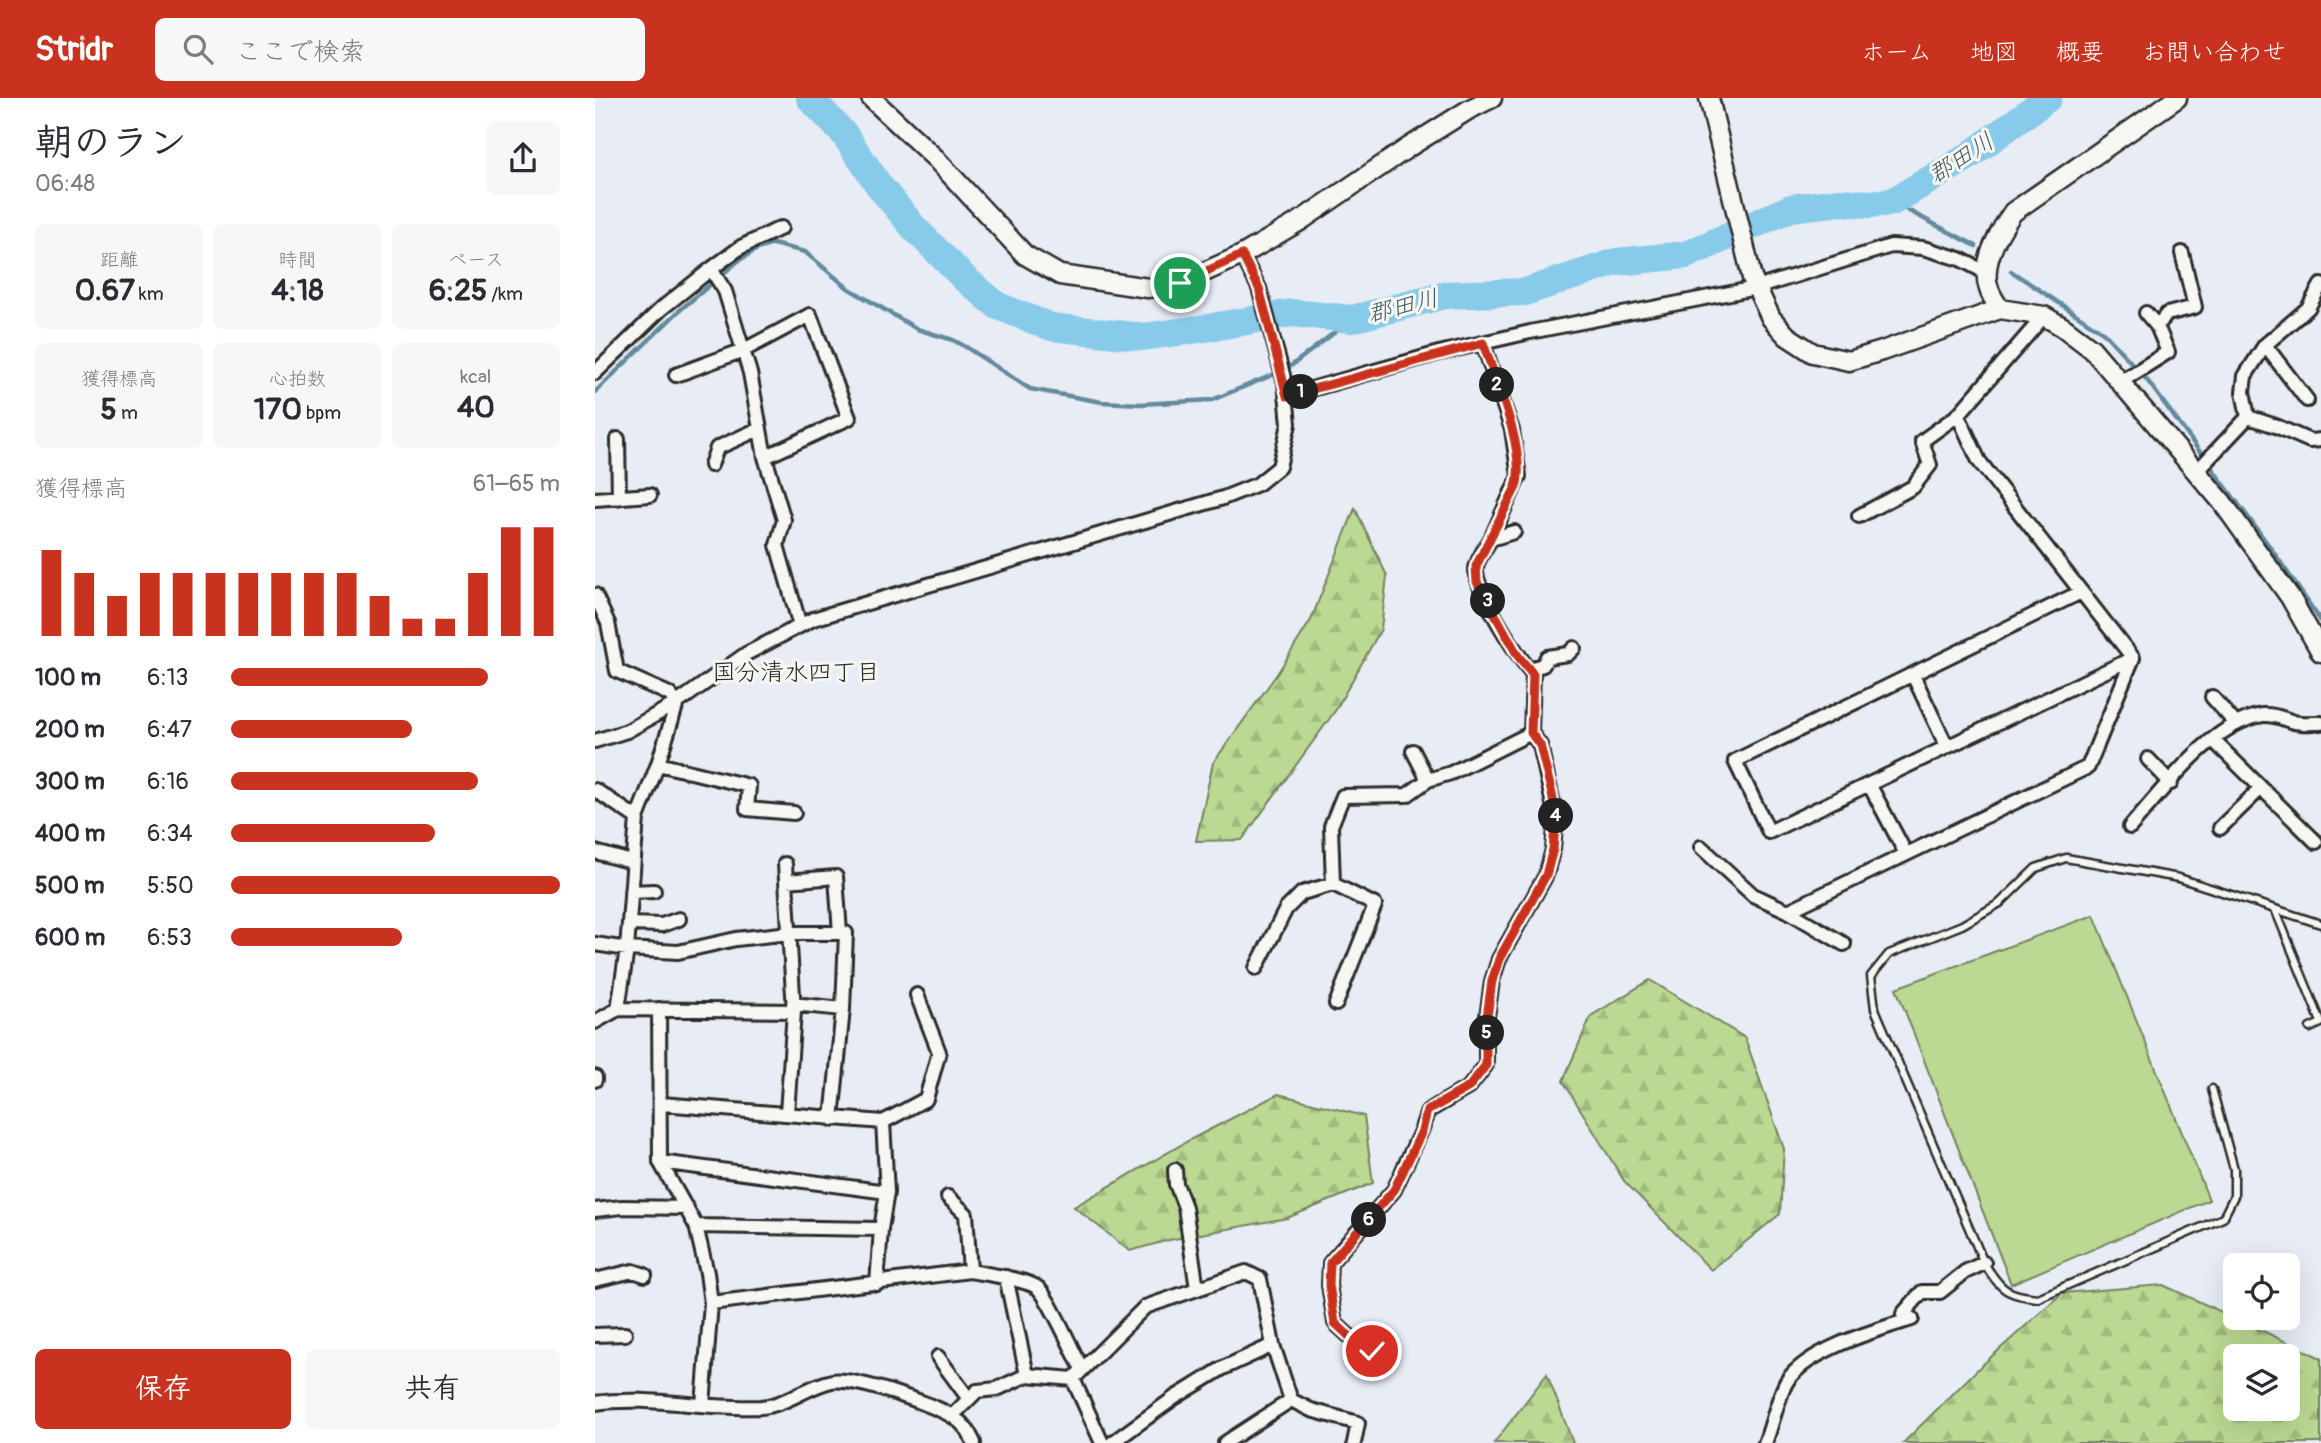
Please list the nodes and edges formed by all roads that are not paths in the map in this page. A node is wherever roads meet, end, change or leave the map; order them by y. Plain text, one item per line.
1 (871, 98) edge
2 (1492, 98) edge
3 (1709, 98) edge
4 (2176, 98) edge
5 (781, 228) dead end
6 (2182, 253) dead end
7 (1242, 255) junction
8 (712, 269) junction
9 (1987, 273) junction
10 (1754, 283) junction
11 (2321, 285) edge
12 (2000, 309) junction
13 (2145, 313) dead end
14 (2044, 316) junction
15 (2157, 326) junction
16 (1483, 343) junction
17 (2265, 345) junction
18 (744, 350) junction
19 (595, 373) edge
20 (676, 375) dead end
21 (2125, 379) junction
22 (1286, 390) junction
23 (2307, 400) dead end
24 (1958, 415) junction
25 (2248, 417) junction
26 (759, 429) junction
27 (618, 439) dead end
28 (2321, 440) edge
29 (765, 457) junction
30 (711, 465) dead end
31 (2200, 468) junction
32 (650, 495) dead end
33 (619, 498) junction
34 (595, 499) edge
35 (1859, 516) dead end
36 (1514, 532) dead end
37 (1491, 539) junction
38 (2081, 592) junction
39 (595, 596) edge
40 (800, 626) junction
41 (1574, 648) dead end
42 (2321, 652) edge
43 (2133, 658) junction
44 (1529, 669) junction
45 (1913, 675) junction
46 (2212, 697) dead end
47 (677, 703) junction
48 (2321, 723) edge
49 (2236, 724) junction
50 (1531, 733) junction
51 (2213, 740) junction
52 (595, 741) edge
53 (1946, 746) junction
54 (1413, 751) dead end
55 (2148, 759) dead end
56 (658, 764) junction
57 (1429, 780) junction
58 (2171, 783) junction
59 (1869, 784) junction
60 (2261, 789) junction
61 (595, 790) edge
62 (795, 813) dead end
63 (637, 818) junction
64 (2130, 827) dead end
65 (2220, 828) dead end
66 (2316, 842) dead end
67 (1701, 847) dead end
68 (595, 852) edge
69 (1906, 854) junction
70 (632, 862) junction
71 (785, 864) dead end
72 (786, 881) junction
73 (1333, 884) junction
74 (654, 891) dead end
75 (631, 892) junction
76 (2275, 909) junction
77 (1789, 911) junction
78 (679, 919) dead end
79 (629, 924) junction
80 (2321, 924) edge
81 (789, 933) junction
82 (840, 933) junction
83 (595, 944) edge
84 (1843, 944) dead end
85 (627, 949) junction
86 (1256, 968) dead end
87 (917, 995) dead end
88 (1336, 1004) dead end
89 (794, 1007) junction
90 (618, 1009) junction
91 (659, 1009) junction
92 (843, 1009) junction
93 (595, 1022) edge
94 (2321, 1022) edge
95 (2310, 1028) dead end
96 (2212, 1090) dead end
97 (661, 1104) junction
98 (787, 1114) junction
99 (832, 1119) junction
100 (883, 1122) junction
101 (660, 1162) junction
102 (1175, 1170) dead end
103 (887, 1192) junction
104 (949, 1197) dead end
105 (687, 1208) junction
106 (595, 1210) edge
107 (696, 1226) junction
108 (881, 1229) junction
109 (1984, 1263) junction
110 (969, 1272) junction
111 (645, 1275) dead end
112 (1006, 1277) junction
113 (595, 1280) edge
114 (877, 1284) junction
115 (1197, 1289) junction
116 (711, 1303) junction
117 (625, 1334) dead end
118 (595, 1335) edge
119 (1273, 1345) junction
120 (1383, 1350) dead end
121 (938, 1357) dead end
122 (1077, 1374) junction
123 (1027, 1375) junction
124 (969, 1399) junction
125 (1291, 1400) junction
126 (595, 1403) edge
127 (703, 1405) junction
128 (952, 1416) junction
129 (974, 1443) edge
130 (1103, 1443) edge
131 (1112, 1443) edge
132 (1224, 1443) edge
133 (1354, 1443) edge
134 (1765, 1443) edge

1 - 7 street
2 - 7 street
3 - 10 street
4 - 9 street
5 - 8 street
6 - 15 street
7 - 22 street
8 - 18 street
8 - 19 street
9 - 10 street
9 - 12 street
10 - 12 street
10 - 16 street
11 - 17 street
12 - 14 street
13 - 15 street
14 - 21 street
14 - 24 street
15 - 21 street
16 - 22 street
16 - 37 street
17 - 23 street
17 - 25 street
18 - 20 street
18 - 26 street
18 - 29 street
21 - 31 street
22 - 40 street
24 - 35 street
24 - 38 street
25 - 28 street
25 - 31 street
26 - 29 street
26 - 30 street
27 - 33 street
29 - 40 street
31 - 42 street
32 - 33 street
33 - 34 street
36 - 37 street
37 - 44 street
38 - 43 street
38 - 45 street
39 - 47 street
40 - 47 street
41 - 44 street
43 - 53 street
43 - 69 street
44 - 50 street
45 - 53 street
45 - 59 street
46 - 49 street
47 - 52 street
47 - 56 street
48 - 49 street
49 - 51 street
50 - 57 street
50 - 120 street
51 - 58 street
51 - 60 street
53 - 59 street
54 - 57 street
55 - 58 street
56 - 62 street
56 - 63 street
57 - 73 street
58 - 64 street
59 - 69 street
60 - 65 street
60 - 66 street
61 - 63 street
63 - 70 street
67 - 77 street
68 - 70 street
69 - 77 street
70 - 75 street
71 - 72 street
72 - 81 street
72 - 82 street
73 - 86 street
73 - 88 street
74 - 75 street
75 - 79 street
76 - 80 lane
76 - 94 lane
76 - 109 lane
77 - 84 street
78 - 79 street
79 - 85 street
81 - 82 street
81 - 85 street
81 - 89 street
82 - 92 street
83 - 85 street
85 - 90 street
87 - 100 street
89 - 91 street
89 - 92 street
89 - 98 street
90 - 91 street
90 - 93 street
91 - 97 street
92 - 99 street
94 - 95 lane
96 - 109 lane
97 - 98 street
97 - 101 street
98 - 99 street
99 - 100 street
100 - 103 street
101 - 103 street
101 - 105 street
102 - 115 street
103 - 108 street
104 - 110 street
105 - 106 street
105 - 107 street
107 - 108 street
107 - 116 street
108 - 114 street
109 - 134 street
110 - 112 street
110 - 114 street
111 - 113 street
112 - 122 street
112 - 123 street
114 - 116 street
115 - 119 street
115 - 122 street
116 - 127 street
117 - 118 street
119 - 125 street
119 - 131 street
121 - 124 street
122 - 123 street
122 - 130 street
123 - 124 street
124 - 128 street
125 - 132 street
125 - 133 street
126 - 127 street
127 - 128 street
128 - 129 street

